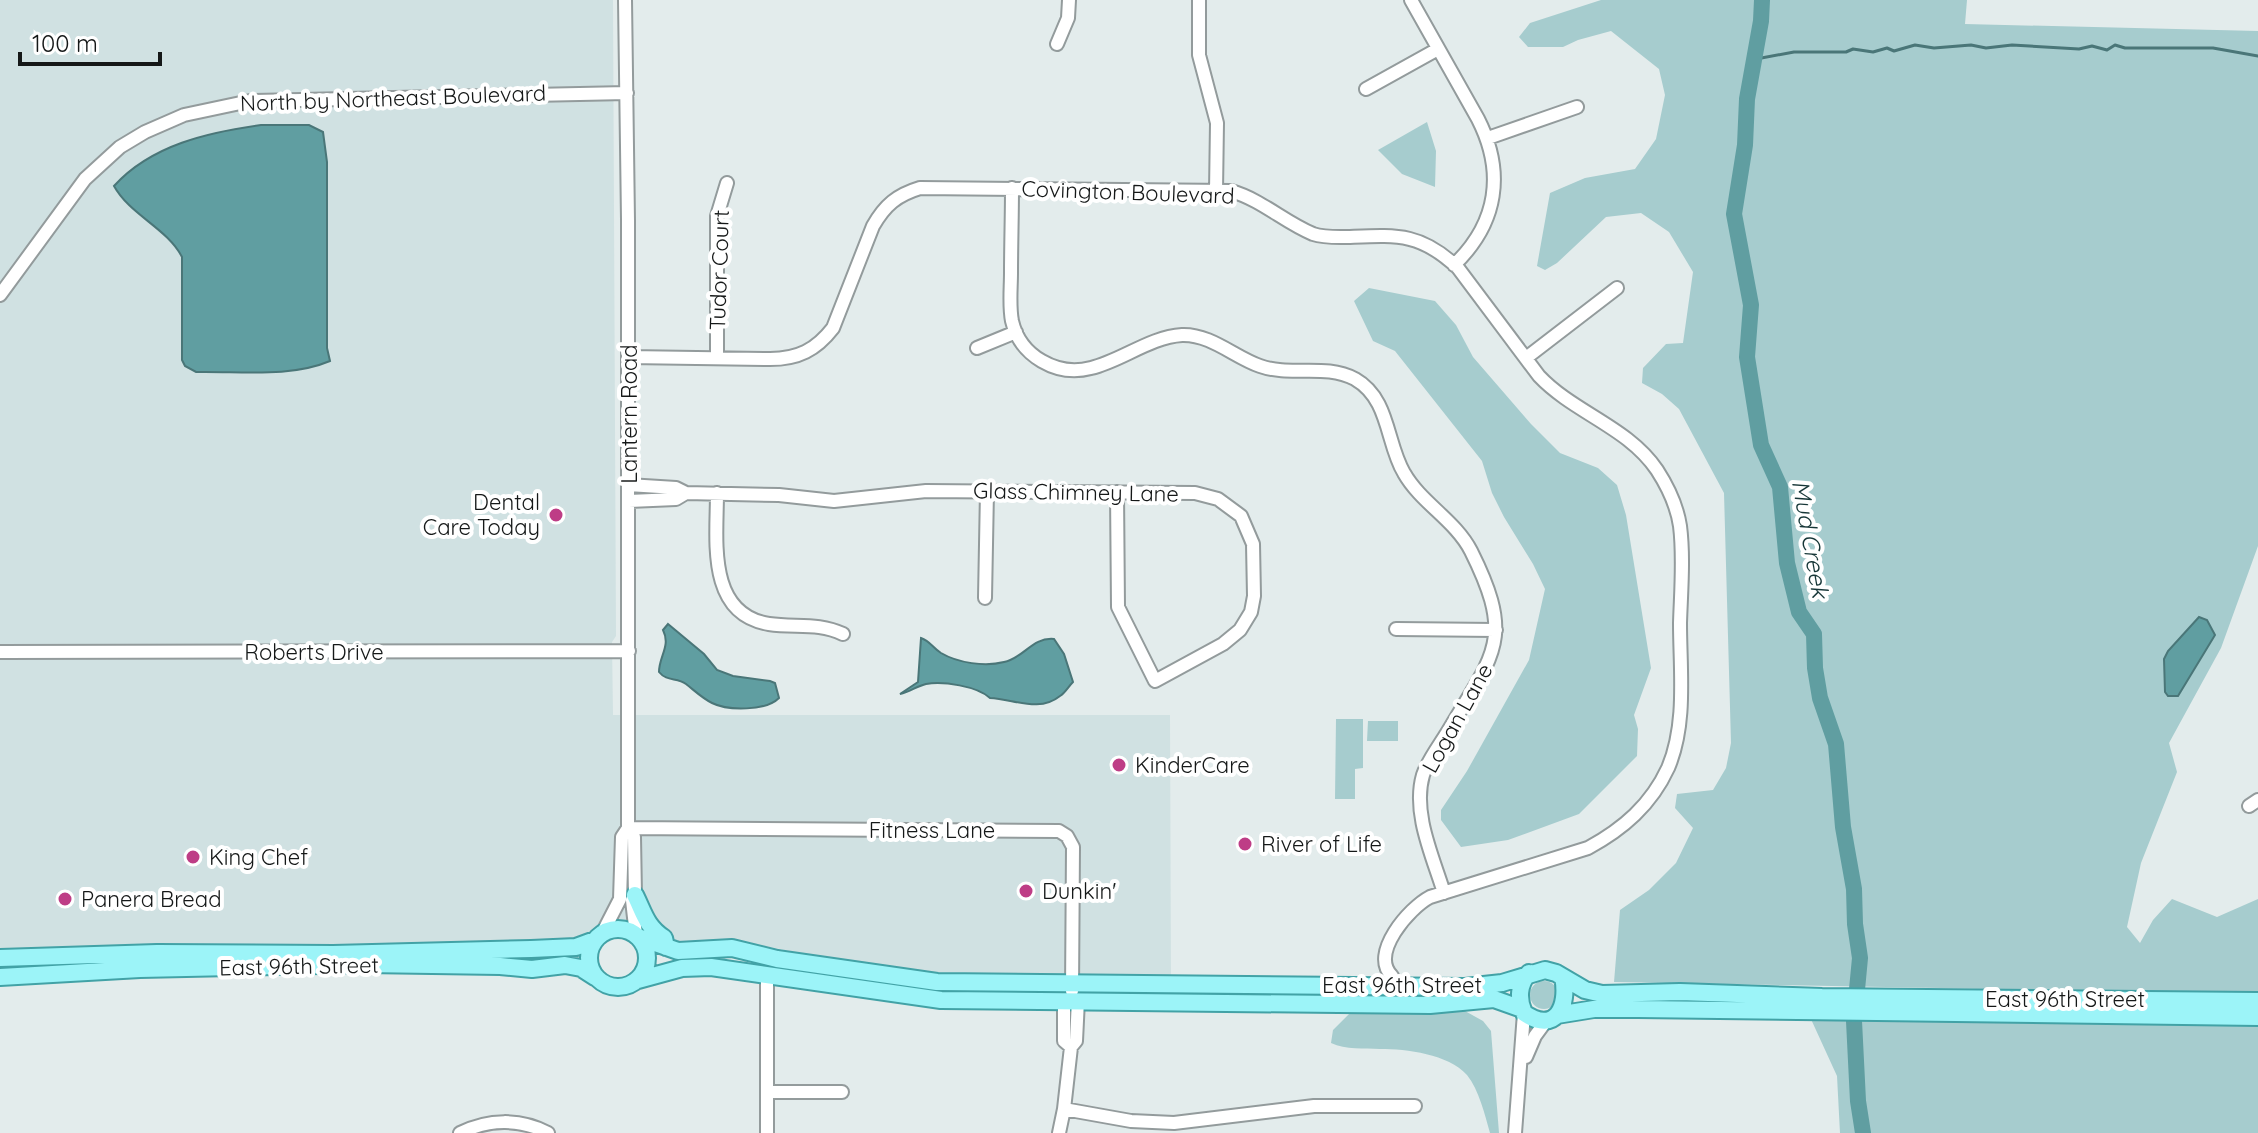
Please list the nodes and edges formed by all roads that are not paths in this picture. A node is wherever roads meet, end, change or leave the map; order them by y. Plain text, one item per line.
1 (625, 0) edge
2 (1069, 0) edge
3 (1199, 0) edge
4 (1411, 0) edge
5 (1057, 44) dead end
6 (1438, 49) junction
7 (1366, 89) dead end
8 (627, 93) junction
9 (1577, 107) dead end
10 (1488, 138) junction
11 (727, 183) dead end
12 (1012, 188) junction
13 (1216, 191) junction
14 (1454, 265) junction
15 (1617, 288) dead end
16 (0, 295) edge
17 (1016, 332) junction
18 (977, 348) dead end
19 (629, 357) junction
20 (717, 358) junction
21 (1526, 358) junction
22 (628, 485) junction
23 (987, 491) junction
24 (1117, 492) junction
25 (686, 493) junction
26 (717, 493) junction
27 (629, 501) junction
28 (985, 598) dead end
29 (1396, 629) dead end
30 (1496, 630) junction
31 (843, 634) dead end
32 (629, 651) junction
33 (0, 652) edge
34 (628, 828) junction
35 (1444, 893) junction
36 (635, 895) junction
37 (637, 936) junction
38 (599, 937) junction
39 (667, 949) junction
40 (0, 958) edge
41 (1529, 973) junction
42 (767, 975) junction
43 (0, 977) edge
44 (595, 977) junction
45 (1563, 977) junction
46 (638, 980) junction
47 (1385, 982) junction
48 (1072, 996) junction
49 (2258, 1001) edge
50 (1311, 1004) junction
51 (1822, 1004) junction
52 (1889, 1004) junction
53 (1523, 1011) junction
54 (2258, 1017) edge
55 (1552, 1018) junction
56 (1522, 1068) junction
57 (768, 1092) junction
58 (842, 1092) dead end
59 (1415, 1106) dead end
60 (1064, 1109) junction
61 (460, 1133) edge
62 (548, 1133) edge
63 (767, 1133) edge
64 (1059, 1133) edge
65 (1515, 1133) edge

1 - 8 street, Lantern Road
2 - 5 street
3 - 13 street
4 - 6 street
6 - 7 street
6 - 10 street
8 - 16 street, North by Northeast Boulevard
8 - 19 street, Lantern Road
9 - 10 street
10 - 14 street
11 - 20 street, Tudor Court
12 - 13 street, Covington Boulevard
12 - 17 street
12 - 20 street, Covington Boulevard
13 - 14 street, Covington Boulevard
14 - 21 street, Covington Boulevard
15 - 21 street
17 - 18 street
17 - 30 street, Logan Lane
19 - 20 street, Covington Boulevard
19 - 22 street, Lantern Road
21 - 35 street, Covington Boulevard
22 - 25 street, Glass Chimney Lane
22 - 27 street, Lantern Road
23 - 24 street, Glass Chimney Lane
23 - 26 street, Glass Chimney Lane
23 - 28 street
24 - 24 street, Glass Chimney Lane
25 - 26 street, Glass Chimney Lane
25 - 27 street, Glass Chimney Lane
26 - 31 street
27 - 32 street, Lantern Road
29 - 30 street
30 - 35 street, Logan Lane
32 - 33 street, Roberts Drive
32 - 34 street, Lantern Road
34 - 36 street, Lantern Road
34 - 38 street, Lantern Road
34 - 48 street, Fitness Lane
35 - 47 street, Covington Boulevard
36 - 37 street, Lantern Road
36 - 39 main road
37 - 38 main road
37 - 39 main road, East 96th Street
37 - 46 main road
38 - 40 main road, East 96th Street
38 - 44 main road
39 - 48 main road, East 96th Street
41 - 45 main road, East 96th Street
41 - 47 main road, East 96th Street
41 - 53 main road
42 - 46 main road, East 96th Street
42 - 48 main road, East 96th Street
42 - 57 street
43 - 44 main road, East 96th Street
44 - 46 main road
45 - 51 main road, East 96th Street
45 - 55 main road
47 - 48 main road, East 96th Street
47 - 50 main road
48 - 50 main road, East 96th Street
48 - 60 street, Fitness Lane
49 - 52 main road, East 96th Street
50 - 53 main road, East 96th Street
51 - 52 main road, East 96th Street
51 - 55 main road, East 96th Street
52 - 54 main road, East 96th Street
53 - 55 main road, East 96th Street
53 - 56 street
55 - 56 street
56 - 65 street
57 - 58 street
57 - 63 street
59 - 60 street
60 - 64 street, Fitness Lane
61 - 62 street

